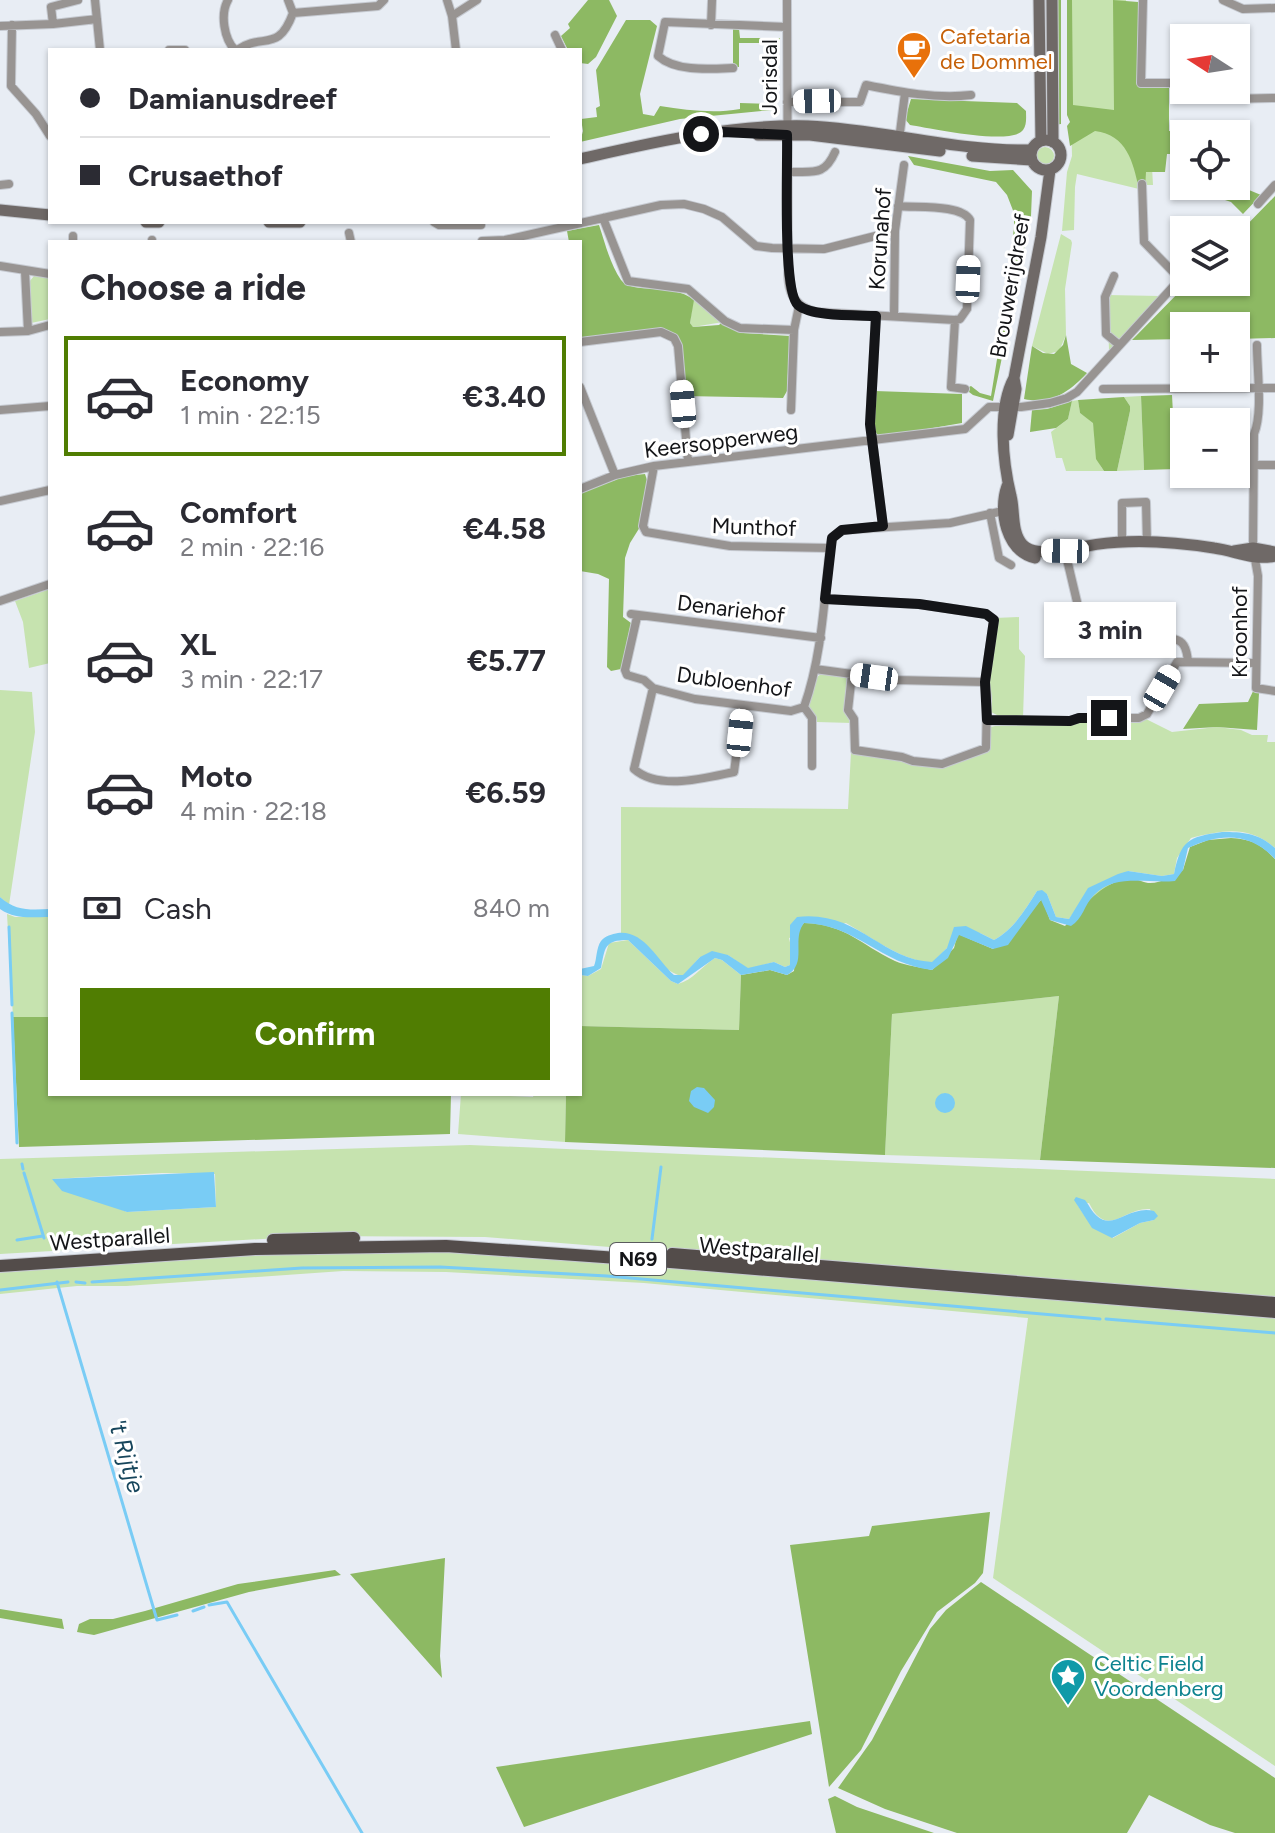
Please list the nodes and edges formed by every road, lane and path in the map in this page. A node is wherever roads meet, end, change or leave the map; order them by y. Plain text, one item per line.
1 (78, 0) edge
2 (95, 0) edge
3 (228, 0) edge
4 (288, 0) edge
5 (384, 0) edge
6 (447, 0) edge
7 (477, 0) edge
8 (712, 0) edge
9 (787, 0) edge
10 (1039, 0) edge
11 (1052, 0) edge
12 (1143, 0) edge
13 (1223, 0) edge
14 (1243, 4) edge
15 (1275, 8) edge
16 (293, 13) junction
17 (452, 16) junction
18 (97, 19) junction
19 (53, 24) junction
20 (12, 25) junction
21 (711, 25) junction
22 (0, 26) edge
23 (787, 27) junction
24 (555, 35) dead end
25 (100, 48) edge
26 (234, 48) edge
27 (239, 48) edge
28 (456, 48) edge
29 (561, 48) edge
30 (733, 68) dead end
31 (11, 75) junction
32 (0, 76) edge
33 (1170, 83) edge
34 (905, 93) junction
35 (971, 95) dead end
36 (1275, 98) edge
37 (1250, 99) edge
38 (787, 102) junction
39 (787, 131) junction
40 (48, 133) edge
41 (898, 140) junction
42 (1047, 142) junction
43 (835, 152) dead end
44 (582, 159) edge
45 (1038, 163) junction
46 (904, 165) dead end
47 (787, 172) junction
48 (1142, 184) dead end
49 (1275, 185) edge
50 (1258, 204) dead end
51 (898, 206) junction
52 (0, 210) edge
53 (48, 215) edge
54 (603, 218) junction
55 (582, 223) edge
56 (437, 224) edge
57 (460, 224) edge
58 (576, 224) edge
59 (895, 231) junction
60 (505, 240) edge
61 (788, 249) junction
62 (0, 266) edge
63 (25, 271) junction
64 (48, 274) edge
65 (1114, 276) dead end
66 (799, 306) junction
67 (876, 316) junction
68 (894, 316) junction
69 (955, 320) junction
70 (48, 326) edge
71 (794, 330) junction
72 (28, 331) junction
73 (0, 332) edge
74 (582, 342) edge
75 (1118, 344) junction
76 (1257, 345) dead end
77 (1257, 388) junction
78 (1275, 388) edge
79 (965, 389) dead end
80 (1103, 389) dead end
81 (582, 392) edge
82 (48, 406) edge
83 (1009, 408) junction
84 (0, 410) edge
85 (791, 410) dead end
86 (872, 441) junction
87 (688, 462) junction
88 (1250, 465) edge
89 (1255, 465) junction
90 (1275, 465) edge
91 (654, 466) junction
92 (615, 475) junction
93 (582, 488) edge
94 (48, 490) edge
95 (0, 501) edge
96 (1008, 509) junction
97 (990, 513) junction
98 (883, 526) junction
99 (646, 532) junction
100 (635, 536) dead end
101 (1122, 542) junction
102 (1147, 543) junction
103 (830, 548) junction
104 (1065, 551) junction
105 (1254, 553) junction
106 (1275, 554) edge
107 (1011, 565) dead end
108 (48, 585) edge
109 (825, 599) junction
110 (0, 601) edge
111 (634, 616) joint
112 (821, 638) junction
113 (1188, 661) junction
114 (1256, 663) junction
115 (815, 669) junction
116 (852, 674) junction
117 (985, 682) junction
118 (653, 688) junction
119 (1275, 691) edge
120 (743, 705) junction
121 (804, 707) junction
122 (987, 720) junction
123 (812, 766) dead end
124 (0, 1257) edge
125 (0, 1266) edge
126 (1275, 1303) edge
127 (1275, 1312) edge

1 - 19 street
2 - 18 street
3 - 26 street
4 - 16 street
5 - 16 street
6 - 17 street
7 - 17 street
8 - 21 street
9 - 23 street, Jorisdal
10 - 42 street
11 - 42 street
12 - 33 street
13 - 14 street
14 - 15 street
16 - 27 street
17 - 28 street
18 - 19 street
18 - 25 street
19 - 20 street
20 - 22 street
20 - 31 street
21 - 23 street
21 - 30 street
23 - 38 street, Jorisdal
24 - 29 street
31 - 32 street
31 - 40 street
34 - 35 street
34 - 38 street
34 - 41 street
36 - 37 street
38 - 39 street, Jorisdal
39 - 41 street
39 - 44 street
39 - 47 street, Jorisdal
41 - 45 street
42 - 45 street
42 - 45 street, Brouwerijdreef
43 - 47 street
45 - 83 street, Brouwerijdreef
46 - 51 street, Korunahof
47 - 61 street, Jorisdal
48 - 75 street, Keersopperweg
49 - 50 street
51 - 59 street, Korunahof
51 - 69 street
52 - 53 street
54 - 55 street
54 - 61 street
54 - 71 street
56 - 57 street
58 - 60 street
59 - 61 street
59 - 68 street, Korunahof
61 - 66 street, Jorisdal
62 - 63 street
63 - 64 street
63 - 72 street
65 - 75 street
66 - 67 street
66 - 71 street
67 - 68 street
67 - 86 street
68 - 69 street
69 - 79 street
70 - 72 street
71 - 85 street
72 - 73 street
74 - 87 street
75 - 83 street, Keersopperweg
76 - 77 street, Kroonhof
77 - 78 street
77 - 80 street
77 - 89 street, Kroonhof
81 - 92 street
82 - 84 street
83 - 86 street, Keersopperweg
83 - 96 street, Brouwerijdreef
86 - 87 street, Keersopperweg
86 - 98 street
87 - 91 street, Keersopperweg
88 - 89 street
89 - 90 street
89 - 105 street, Kroonhof
91 - 92 street, Keersopperweg
91 - 99 street
92 - 93 street, Keersopperweg
94 - 95 street
96 - 97 street
96 - 104 street, Brouwerijdreef
97 - 98 street
97 - 107 street
98 - 103 street
99 - 100 street
99 - 103 street, Munthof
101 - 102 street, Brouwerijdreef
101 - 102 street
101 - 104 street, Brouwerijdreef
102 - 105 street, Brouwerijdreef
103 - 109 street
104 - 113 street
105 - 106 street, Brouwerijdreef
105 - 114 street, Kroonhof
108 - 110 street
109 - 112 street
109 - 117 street
111 - 112 street, Denariehof
111 - 118 street, Dubloenhof
112 - 115 street
113 - 114 street
113 - 122 street
114 - 119 street, Kroonhof
115 - 116 street
115 - 121 street
116 - 117 street
116 - 122 street
117 - 122 street
118 - 120 street, Dubloenhof
118 - 120 street
120 - 121 street, Dubloenhof
121 - 123 street
124 - 126 main road, Westparallel / N69
125 - 127 main road, Westparallel / N69

